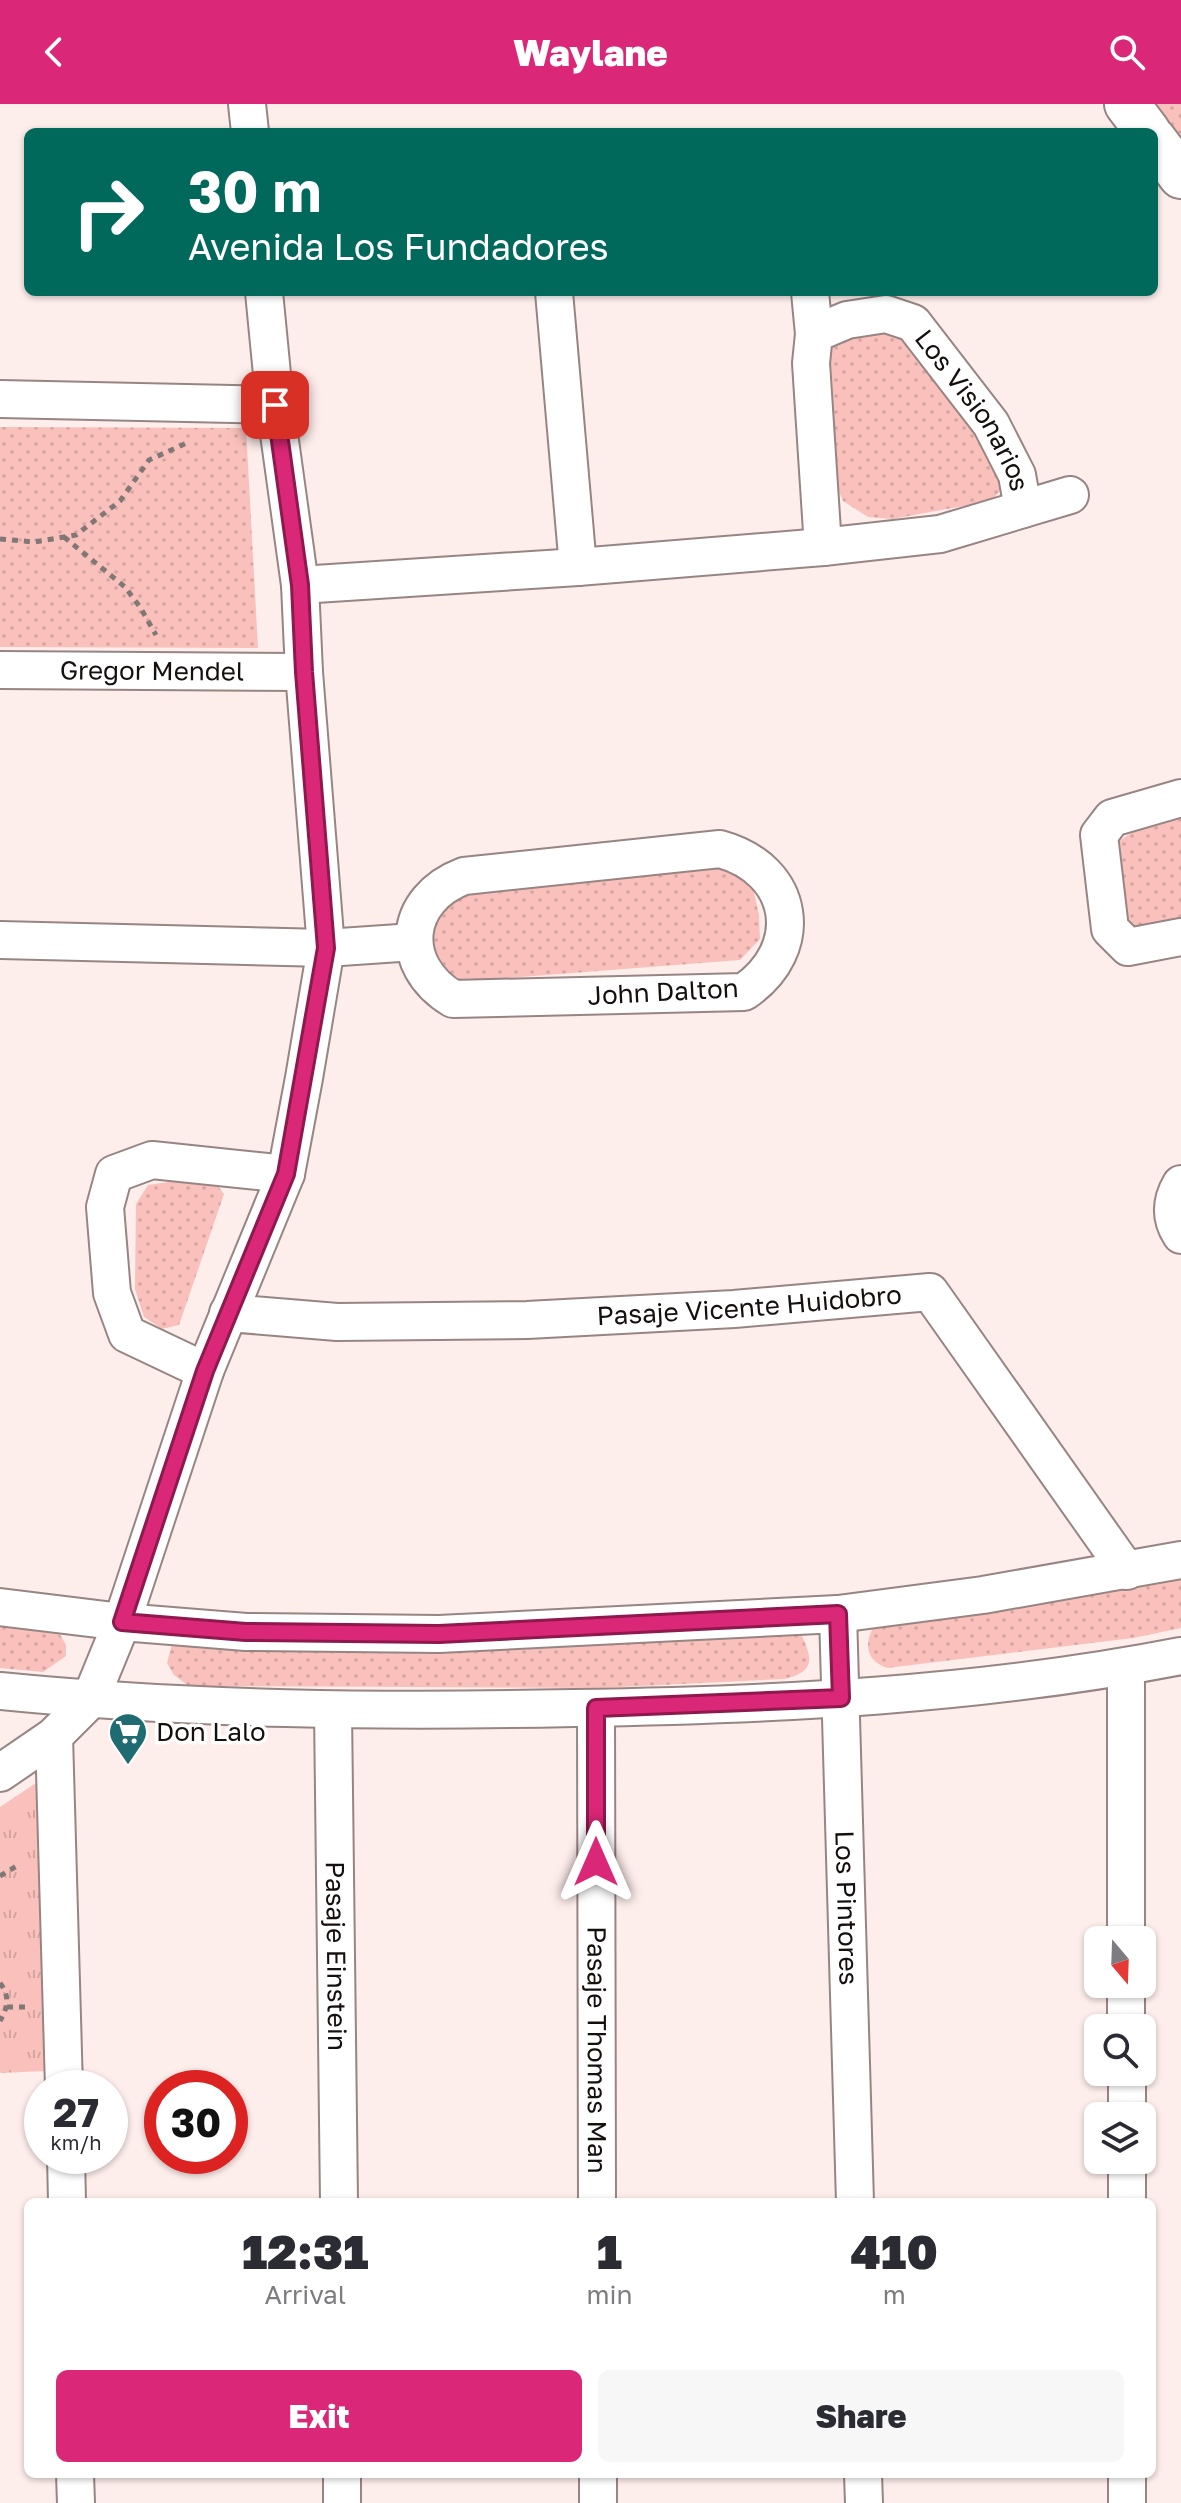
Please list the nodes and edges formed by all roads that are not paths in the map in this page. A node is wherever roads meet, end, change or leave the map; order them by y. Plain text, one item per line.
1 (247, 104) edge
2 (1127, 104) edge
3 (250, 128) edge
4 (1145, 128) edge
5 (1158, 145) edge
6 (1181, 176) edge
7 (264, 296) edge
8 (554, 296) edge
9 (810, 296) edge
10 (814, 334) junction
11 (0, 399) edge
12 (275, 405) junction
13 (1070, 495) dead end
14 (1023, 509) junction
15 (823, 547) junction
16 (578, 567) junction
17 (300, 585) junction
18 (0, 670) edge
19 (304, 672) junction
20 (1181, 798) edge
21 (1181, 937) edge
22 (0, 940) edge
23 (414, 942) junction
24 (326, 948) junction
25 (286, 1174) junction
26 (1181, 1184) edge
27 (1181, 1235) edge
28 (228, 1313) junction
29 (205, 1371) junction
30 (1181, 1560) edge
31 (1127, 1571) junction
32 (0, 1607) edge
33 (838, 1614) junction
34 (122, 1622) junction
35 (1181, 1656) edge
36 (1126, 1667) junction
37 (0, 1691) edge
38 (841, 1698) junction
39 (90, 1700) junction
40 (596, 1708) junction
41 (333, 1710) junction
42 (54, 1736) junction
43 (0, 1773) edge
44 (1126, 1926) edge
45 (63, 2070) edge
46 (66, 2174) edge
47 (1127, 2174) edge
48 (67, 2198) edge
49 (339, 2198) edge
50 (597, 2198) edge
51 (855, 2198) edge
52 (1127, 2198) edge
53 (75, 2478) edge
54 (342, 2478) edge
55 (598, 2478) edge
56 (863, 2478) edge
57 (1127, 2478) edge
58 (76, 2503) edge
59 (342, 2503) edge
60 (598, 2503) edge
61 (864, 2503) edge
62 (1127, 2503) edge

1 - 3 street
2 - 4 street
5 - 6 street
7 - 12 street
8 - 16 street
9 - 10 street
10 - 14 street, Los Visionarios
10 - 15 street
11 - 12 street
12 - 17 street
13 - 14 street, Los Visionarios
14 - 15 street, Los Visionarios
15 - 16 street, Los Visionarios
16 - 17 street, Los Visionarios
17 - 19 street
18 - 19 street, Gregor Mendel
19 - 24 street
20 - 21 street
22 - 24 street
23 - 23 street, John Dalton
23 - 24 street
24 - 25 street
25 - 28 street
25 - 29 street
26 - 27 street
28 - 29 street
28 - 31 street, Pasaje Vicente Huidobro
29 - 34 street
30 - 31 street
31 - 33 street
32 - 34 street
33 - 34 street
33 - 38 street, Los Pintores
34 - 39 street
35 - 36 street
36 - 38 street
36 - 44 street
37 - 39 street
38 - 40 street
38 - 51 street, Los Pintores
39 - 41 street
39 - 42 street
40 - 41 street
40 - 50 street, Pasaje Thomas Man
41 - 49 street, Pasaje Einstein
42 - 43 street
42 - 45 street
46 - 48 street
47 - 52 street
53 - 58 street
54 - 59 street
55 - 60 street
56 - 61 street
57 - 62 street

